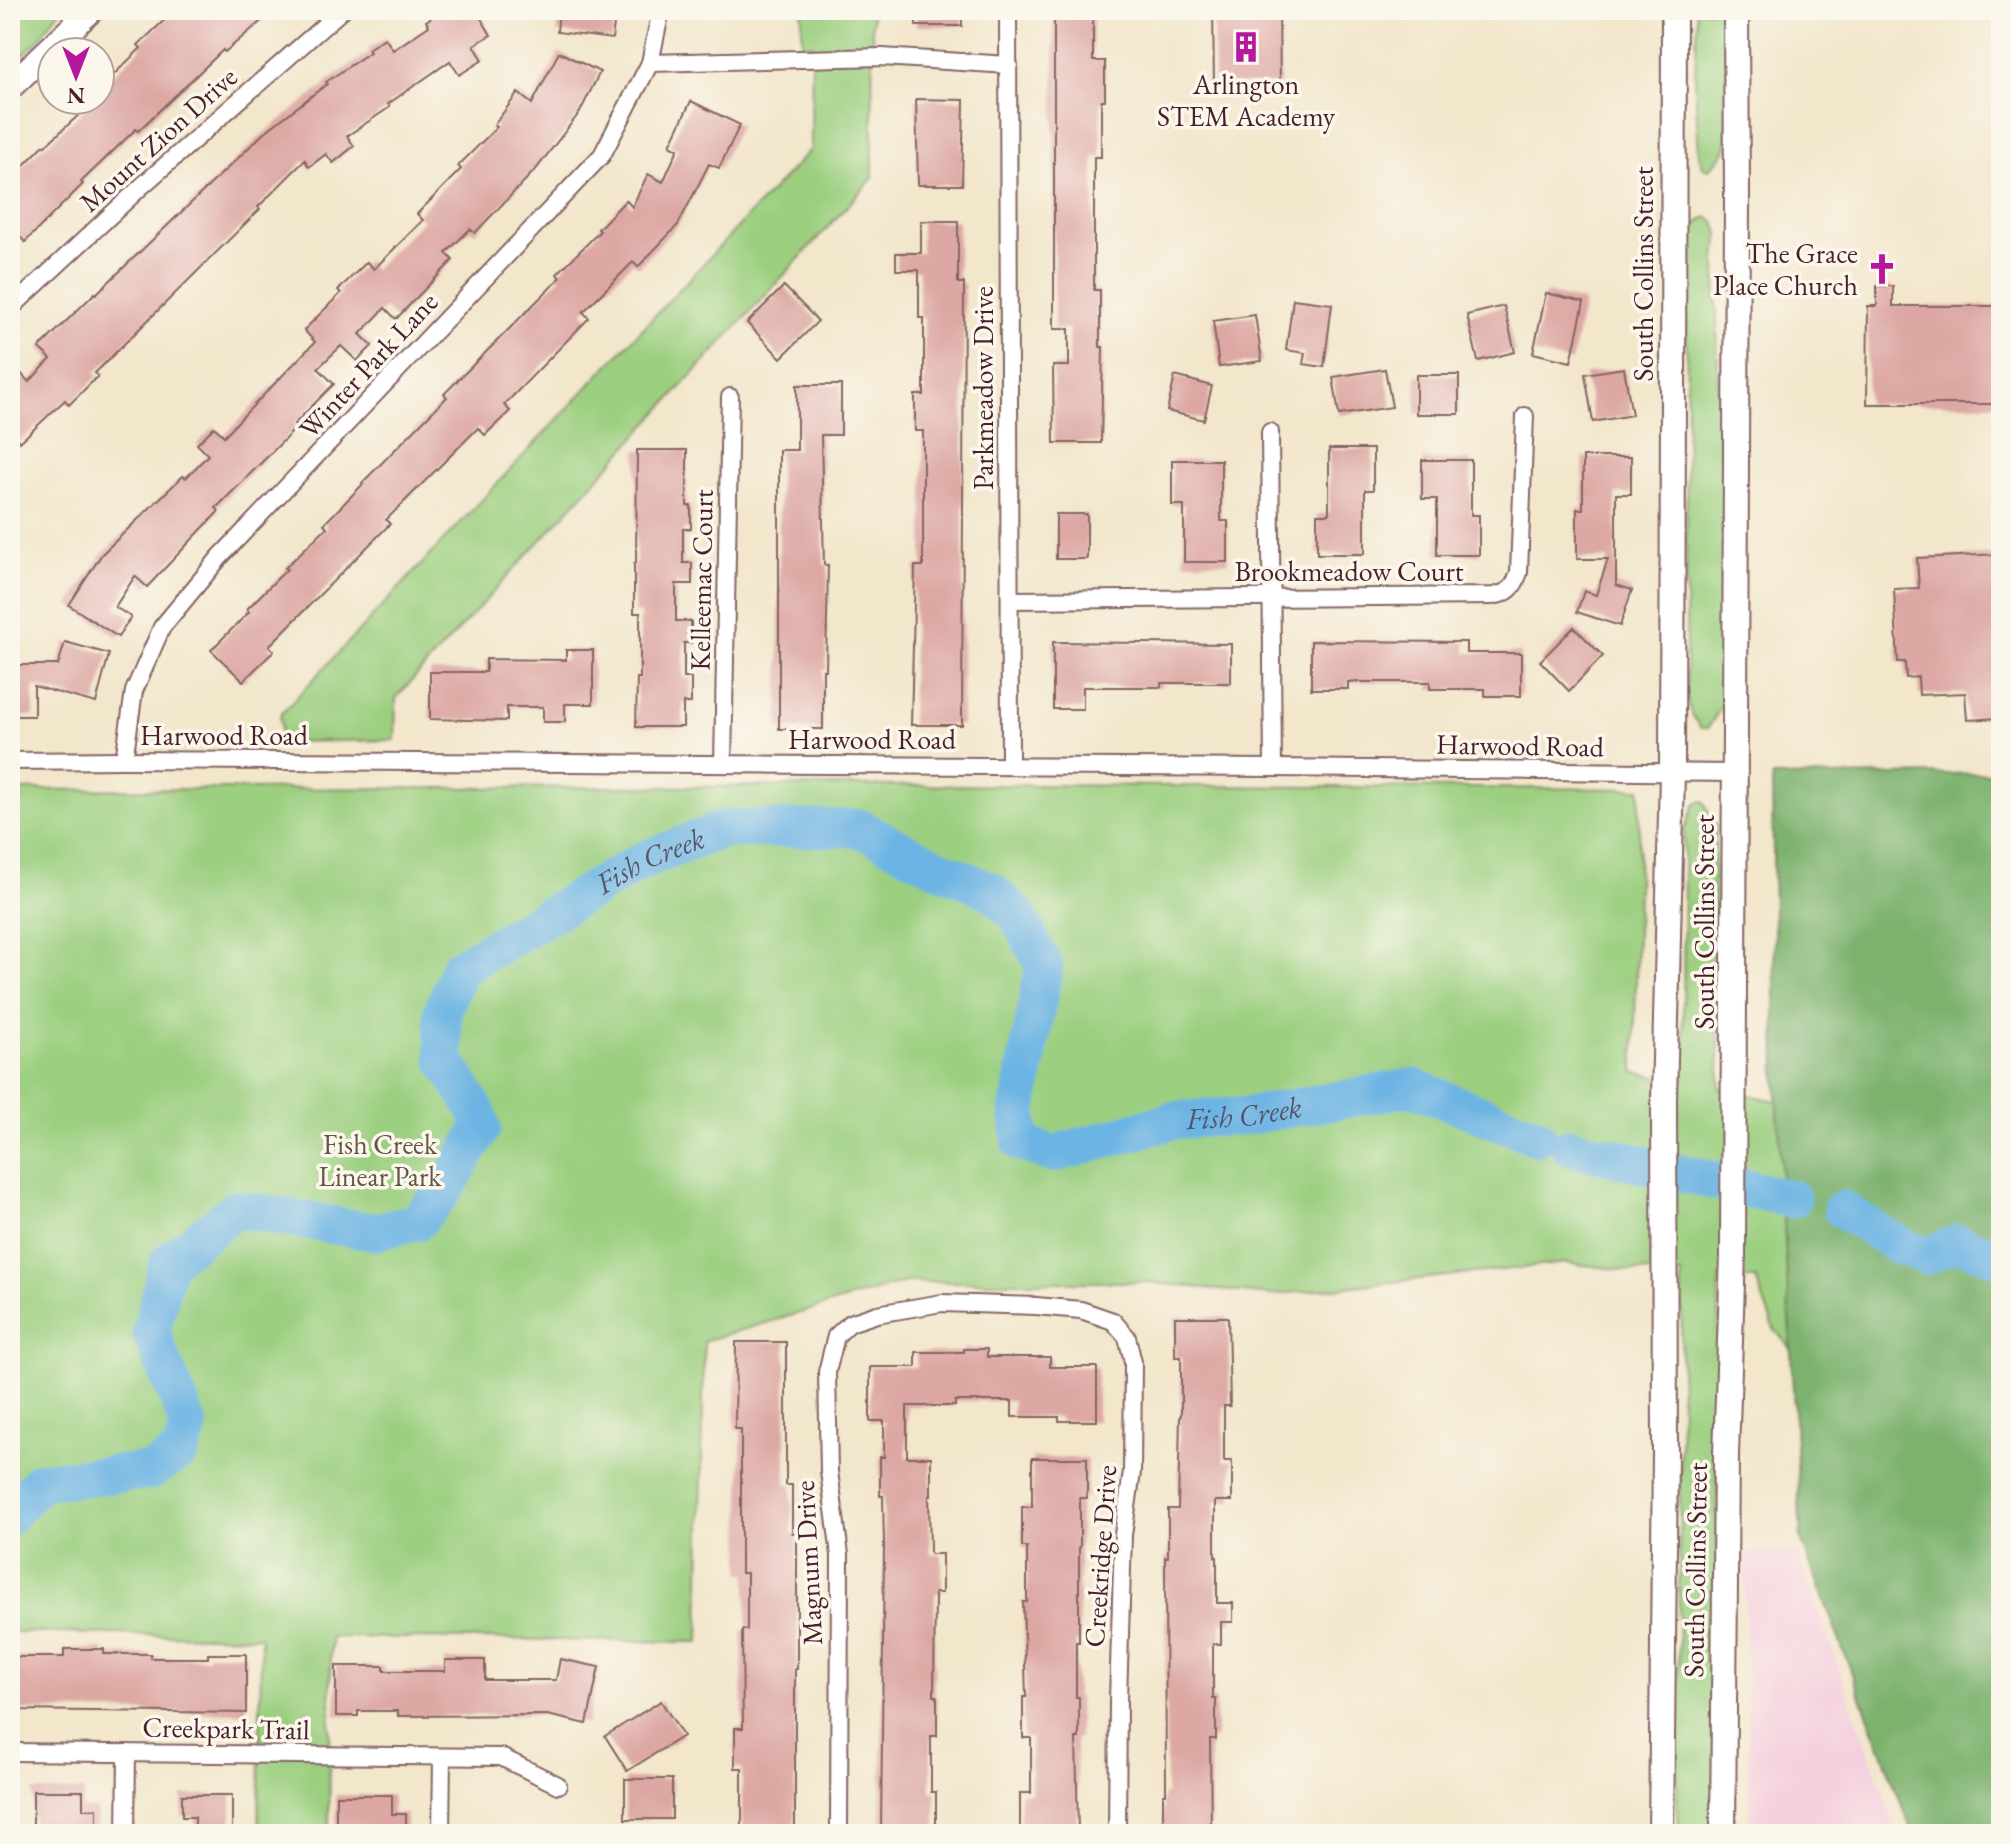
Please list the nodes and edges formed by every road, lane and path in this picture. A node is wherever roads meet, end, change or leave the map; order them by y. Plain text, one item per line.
1 (91, 10) edge
2 (342, 10) edge
3 (661, 10) edge
4 (1008, 10) edge
5 (1674, 10) edge
6 (1736, 10) edge
7 (650, 63) junction
8 (1009, 65) junction
9 (10, 87) edge
10 (10, 309) edge
11 (730, 397) dead end
12 (1525, 416) dead end
13 (1270, 432) dead end
14 (1271, 598) junction
15 (1010, 600) junction
16 (124, 760) junction
17 (10, 761) edge
18 (723, 764) junction
19 (1010, 766) junction
20 (1273, 768) junction
21 (1672, 773) junction
22 (1734, 773) junction
23 (877, 1314) joint
24 (10, 1752) edge
25 (127, 1753) junction
26 (442, 1757) junction
27 (558, 1785) dead end
28 (126, 1834) edge
29 (441, 1834) edge
30 (839, 1834) edge
31 (1117, 1834) edge
32 (1661, 1834) edge
33 (1723, 1834) edge

1 - 9 main road
2 - 10 street, Mount Zion Drive
3 - 7 street, Winter Park Lane
4 - 8 street, Parkmeadow Drive
5 - 21 main road, South Collins Street
6 - 22 main road, South Collins Street
7 - 8 street
7 - 16 street, Winter Park Lane
8 - 15 street, Parkmeadow Drive
11 - 18 street, Kelleemac Court
12 - 14 street, Brookmeadow Court
13 - 14 street
14 - 15 street, Brookmeadow Court
14 - 20 street
15 - 19 street, Parkmeadow Drive
16 - 17 street, Harwood Road
16 - 18 street, Harwood Road
18 - 19 street, Harwood Road
19 - 20 street, Harwood Road
20 - 21 street, Harwood Road
21 - 22 street, Harwood Road
21 - 32 main road, South Collins Street
22 - 33 main road, South Collins Street
23 - 30 street, Magnum Drive
23 - 31 street, Creekridge Drive
24 - 25 street, Creekpark Trail
25 - 26 street, Creekpark Trail
25 - 28 street
26 - 27 street, Creekpark Trail
26 - 29 street

